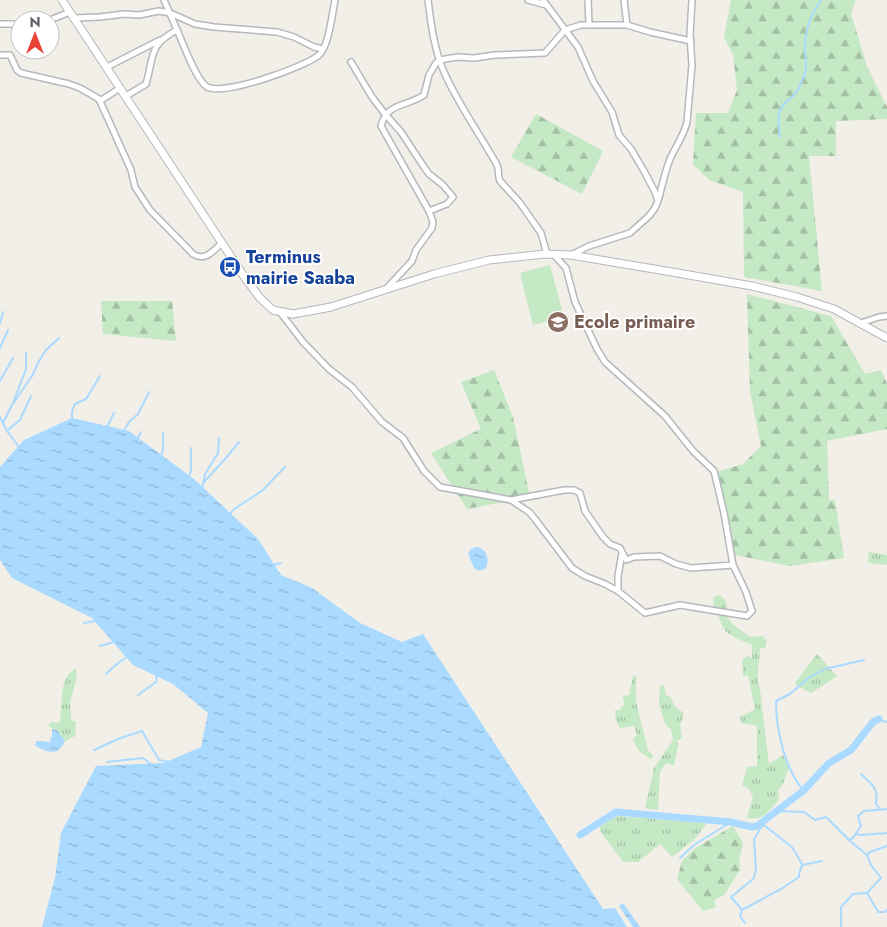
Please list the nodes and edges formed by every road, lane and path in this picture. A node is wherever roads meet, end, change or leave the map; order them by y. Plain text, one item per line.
1 (62, 0) edge
2 (162, 0) edge
3 (335, 0) edge
4 (428, 0) edge
5 (528, 0) edge
6 (588, 0) edge
7 (624, 0) edge
8 (692, 0) edge
9 (545, 2) edge
10 (159, 11) junction
11 (170, 13) junction
12 (72, 15) junction
13 (60, 18) edge
14 (589, 25) junction
15 (627, 25) junction
16 (176, 30) junction
17 (566, 30) junction
18 (160, 39) junction
19 (691, 41) junction
20 (323, 50) junction
21 (0, 55) edge
22 (440, 60) junction
23 (351, 62) dead end
24 (107, 68) junction
25 (120, 88) junction
26 (126, 96) junction
27 (100, 101) junction
28 (385, 114) junction
29 (658, 201) junction
30 (428, 211) junction
31 (222, 243) junction
32 (550, 254) junction
33 (571, 255) junction
34 (386, 289) junction
35 (280, 312) junction
36 (887, 316) edge
37 (861, 323) junction
38 (887, 338) edge
39 (512, 500) junction
40 (622, 552) junction
41 (626, 560) junction
42 (621, 565) junction
43 (733, 566) junction
44 (618, 579) junction
45 (609, 585) junction
46 (618, 591) junction

1 - 12 street
2 - 10 street
2 - 11 street
3 - 20 street
4 - 22 street
5 - 9 street
6 - 14 street
7 - 15 street
8 - 19 street
9 - 17 street
10 - 11 street
10 - 12 street
11 - 16 street
11 - 20 street
12 - 13 street
12 - 24 street
14 - 15 street
14 - 17 street
15 - 19 street
16 - 18 street
16 - 20 street
17 - 22 street
17 - 29 street
18 - 24 street
18 - 26 street
19 - 29 street
21 - 27 street
22 - 28 street
22 - 32 street
23 - 28 street
24 - 25 street
25 - 26 street
25 - 27 street
26 - 31 street
27 - 31 street
28 - 30 street
28 - 30 street
29 - 33 street
30 - 34 street
31 - 35 street
32 - 33 street
32 - 34 street
32 - 43 street
33 - 37 street
34 - 35 street
35 - 39 street
36 - 37 street
37 - 38 street
39 - 40 street
39 - 45 street
40 - 41 street
40 - 42 street
41 - 42 street
41 - 43 street
42 - 44 street
43 - 46 street
44 - 45 street
44 - 46 street
45 - 46 street

